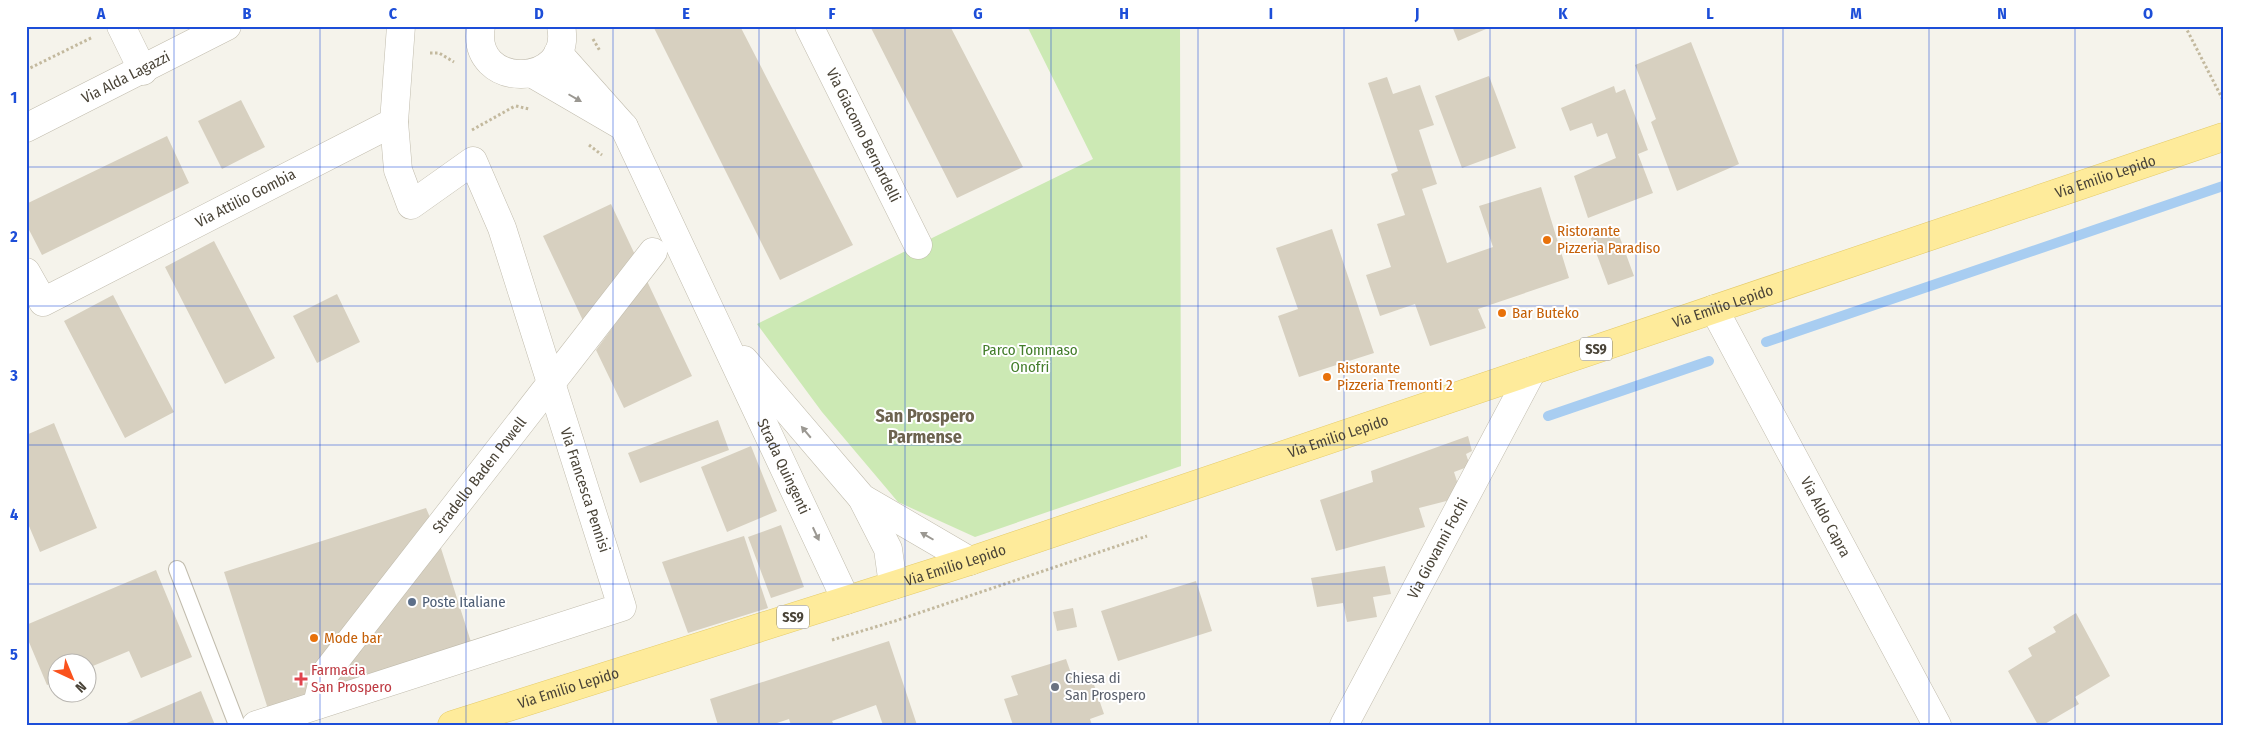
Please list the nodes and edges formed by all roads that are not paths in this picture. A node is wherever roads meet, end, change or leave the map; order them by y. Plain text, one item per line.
1 (227, 26) edge
2 (401, 26) edge
3 (809, 26) edge
4 (475, 28) edge
5 (109, 31) edge
6 (560, 39) edge
7 (143, 71) junction
8 (533, 74) junction
9 (394, 122) junction
10 (624, 127) junction
11 (26, 128) edge
12 (2223, 137) edge
13 (918, 245) dead end
14 (653, 252) dead end
15 (26, 272) edge
16 (1714, 309) junction
17 (721, 332) junction
18 (1532, 371) junction
19 (551, 382) junction
20 (862, 498) junction
21 (970, 561) junction
22 (177, 569) dead end
23 (893, 585) junction
24 (846, 600) junction
25 (318, 705) junction
26 (237, 725) edge
27 (256, 725) edge
28 (452, 725) edge
29 (1344, 725) edge
30 (1937, 725) edge

1 - 7 street, Via Alda Lagazzi
2 - 9 street
3 - 13 street, Via Giacomo Bernardelli
4 - 8 street
5 - 7 street
6 - 8 street
6 - 10 street, Strada Quingenti
7 - 11 street, Via Alda Lagazzi
8 -> 10 street
9 - 15 street, Via Attilio Gombia
9 - 19 street, Via Francesca Pennisi
10 - 17 street, Strada Quingenti
12 - 16 main road, Via Emilio Lepido / SS9
14 - 19 street, Stradello Baden Powell
16 - 18 main road, Via Emilio Lepido / SS9
16 - 30 street, Via Aldo Capra
20 -> 17 street, Strada Quingenti
17 -> 24 street, Strada Quingenti
18 - 21 main road, Via Emilio Lepido / SS9
18 - 29 street, Via Giovanni Fochi
19 - 25 street, Stradello Baden Powell
19 - 25 street, Via Francesca Pennisi
21 -> 20 street, Strada Quingenti
20 - 23 street, Strada Quingenti
21 - 23 main road, Via Emilio Lepido / SS9
22 - 26 lane
23 - 24 main road, Via Emilio Lepido / SS9
24 - 28 main road, Via Emilio Lepido / SS9
25 - 27 street, Via Francesca Pennisi

